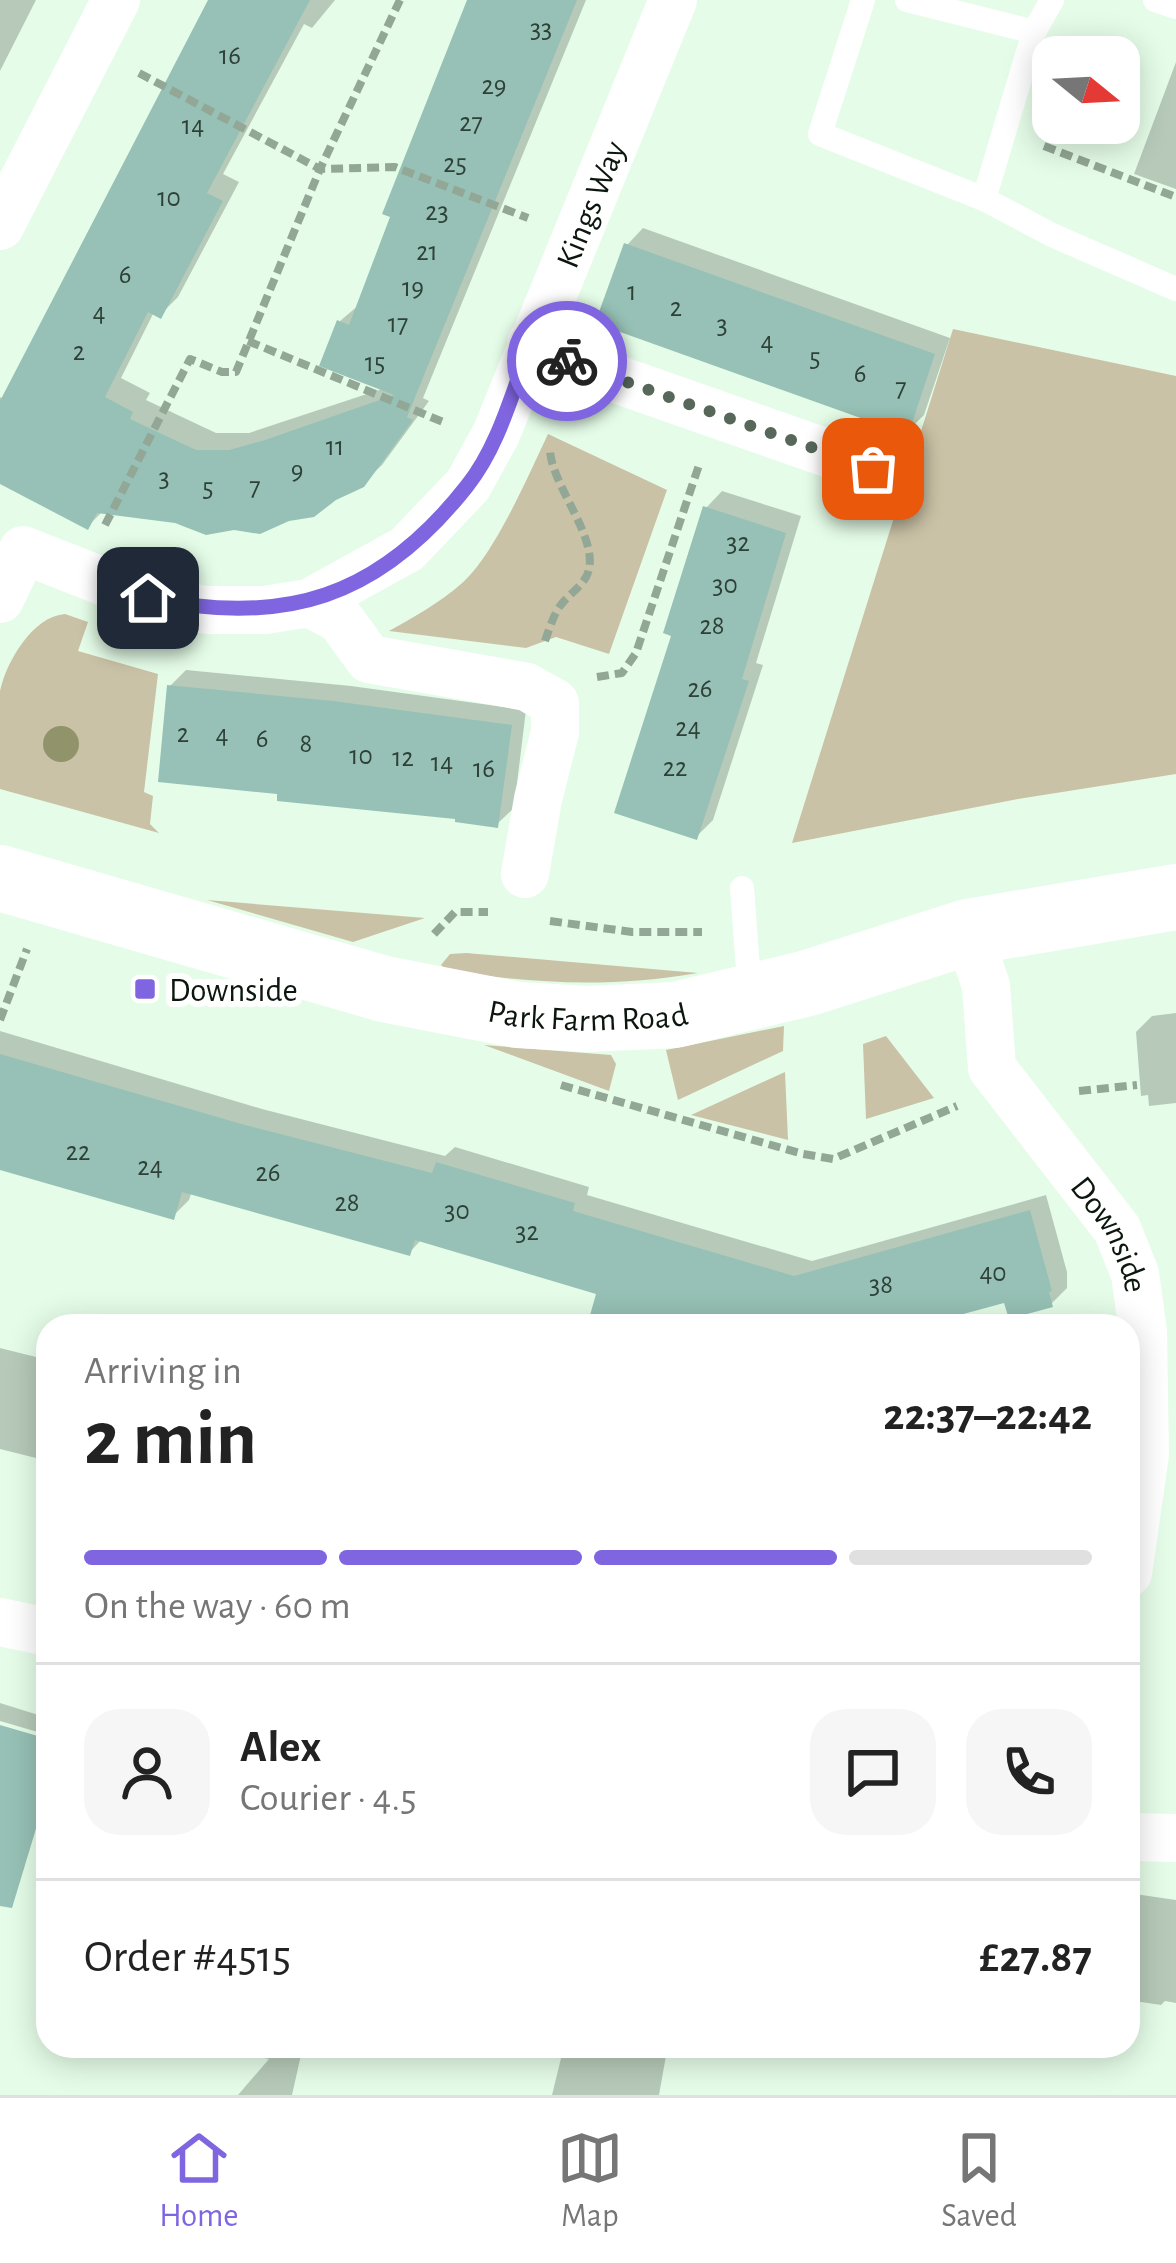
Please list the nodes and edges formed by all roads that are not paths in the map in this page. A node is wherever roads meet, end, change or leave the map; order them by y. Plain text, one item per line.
1 (116, 0) edge
2 (673, 0) edge
3 (863, 0) edge
4 (907, 0) edge
5 (1052, 0) edge
6 (1155, 0) edge
7 (1176, 7) edge
8 (1034, 32) junction
9 (984, 199) junction
10 (0, 226) edge
11 (1176, 289) edge
12 (531, 343) junction
13 (873, 469) dead end
14 (11, 545) edge
15 (0, 599) edge
16 (309, 603) junction
17 (525, 874) dead end
18 (742, 888) dead end
19 (1176, 897) edge
20 (17, 905) edge
21 (968, 932) junction
22 (750, 998) junction
23 (1140, 1489) edge
24 (0, 1622) edge
25 (36, 1630) edge
26 (1140, 1837) edge
27 (1176, 1838) edge

1 - 10 street
2 - 12 street, Kings Way
3 - 9 lane
4 - 8 lane
5 - 8 lane
6 - 7 lane
8 - 9 lane
9 - 11 lane
12 - 13 street
12 - 16 street, Kings Way
14 - 15 street, Kings Way
14 - 16 street, Kings Way
16 - 17 street
18 - 22 lane
19 - 21 street, Park Farm Road
20 - 22 street, Park Farm Road
21 - 22 street, Park Farm Road
21 - 23 street, Downside
24 - 25 street
26 - 27 street

